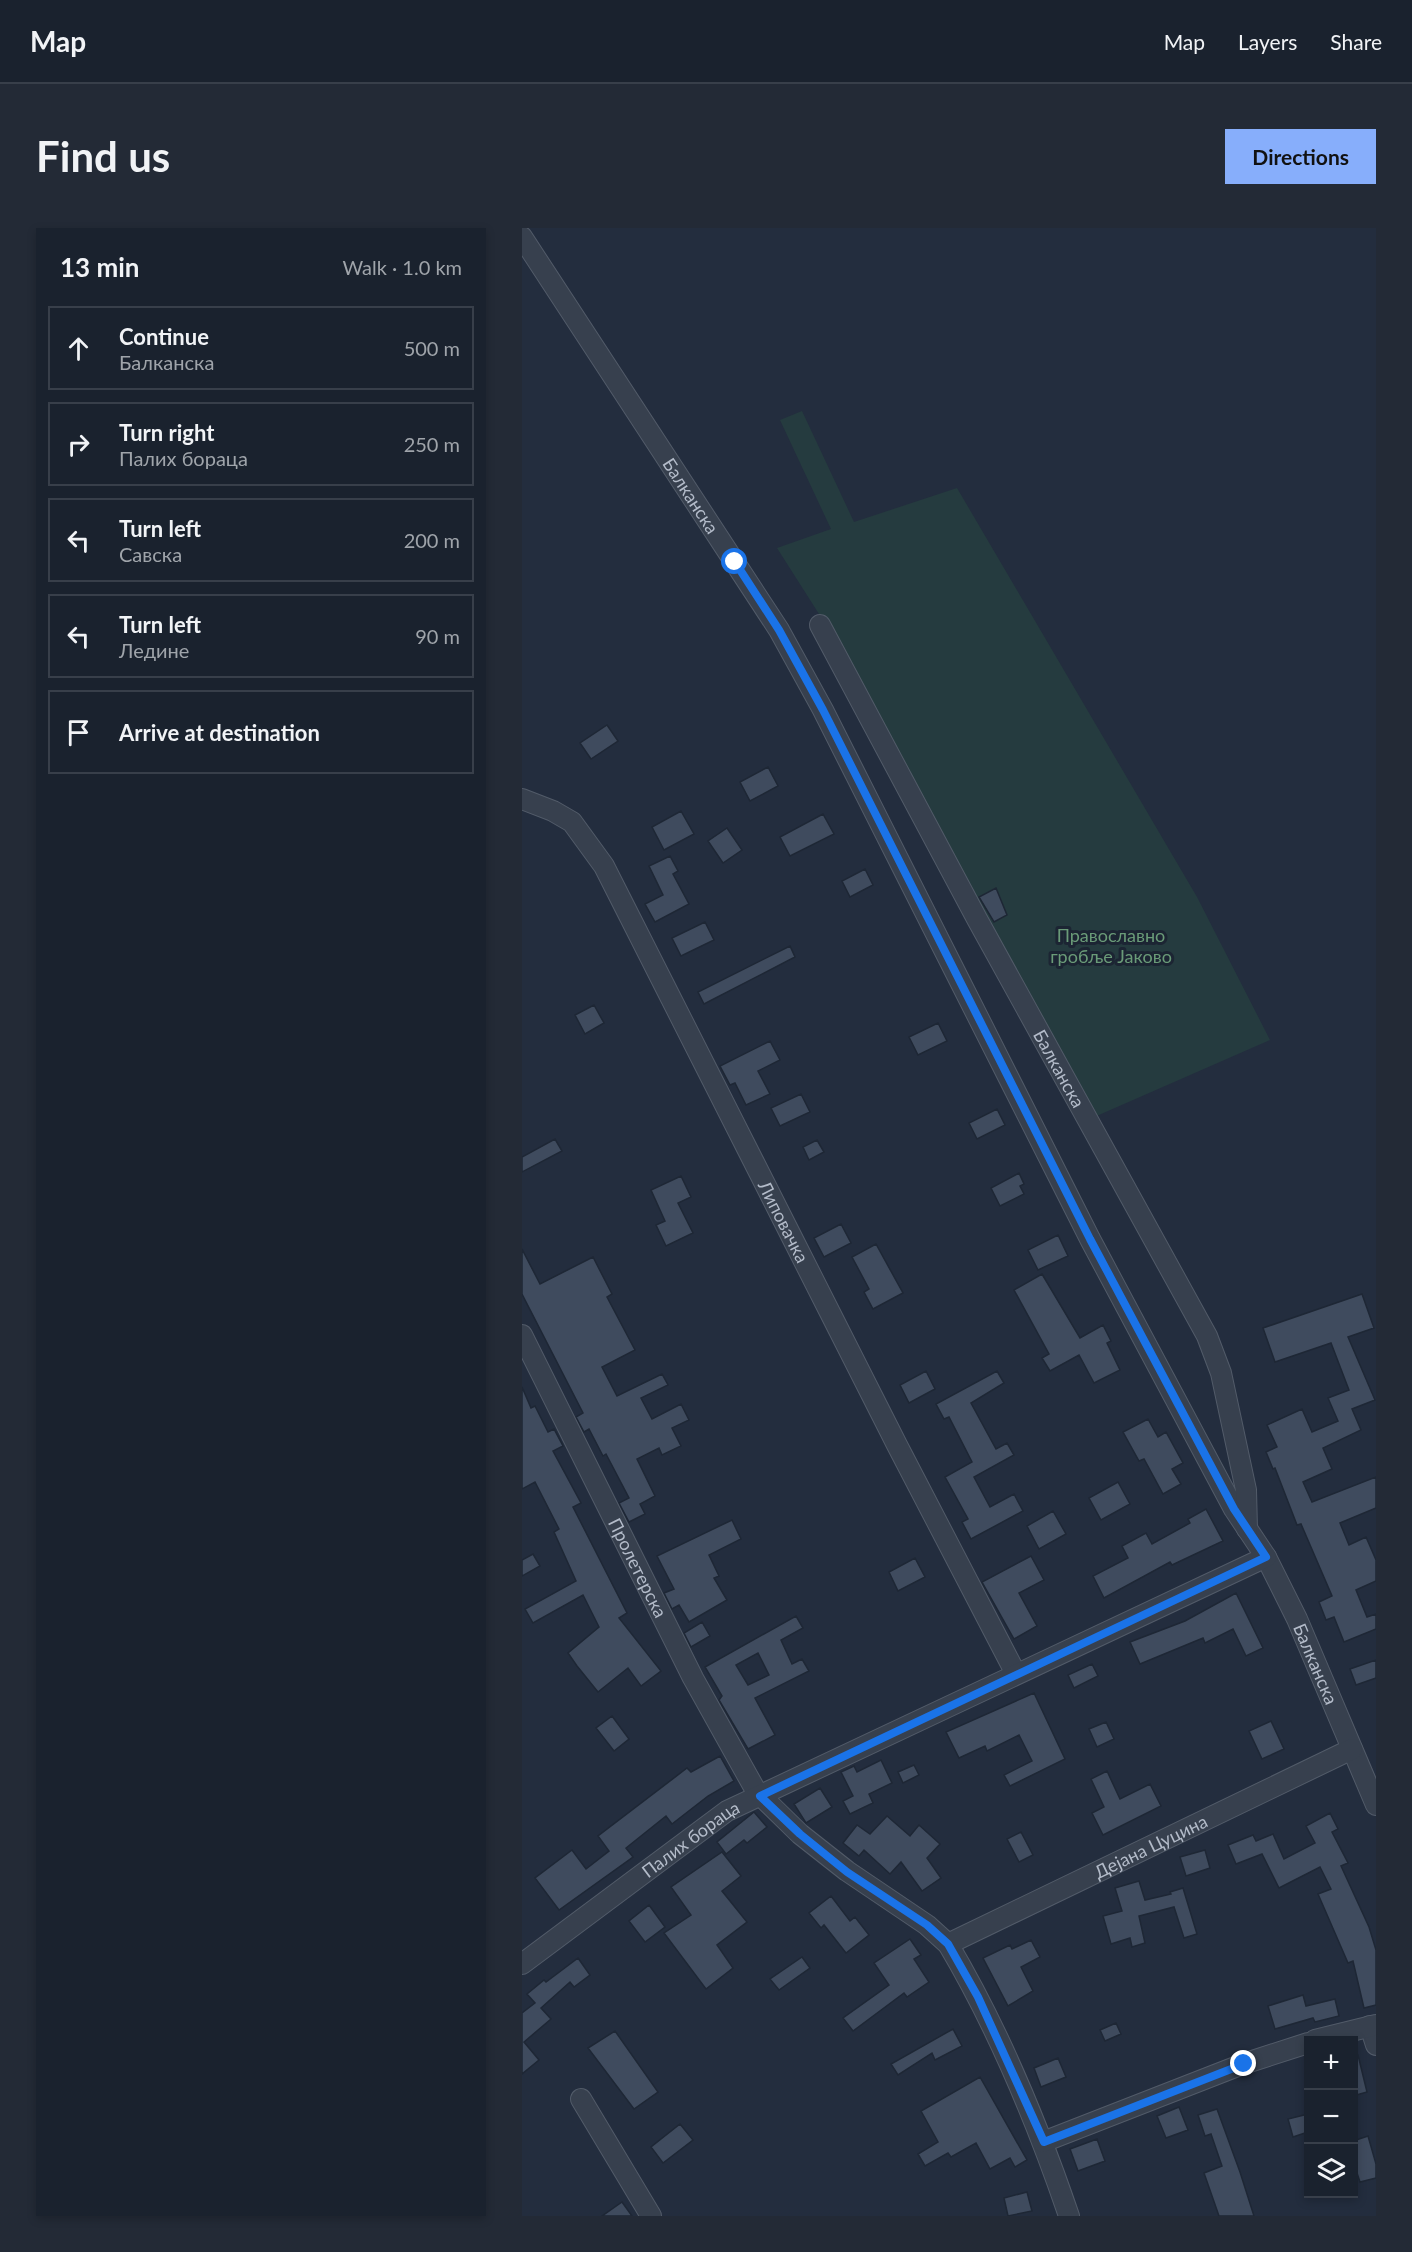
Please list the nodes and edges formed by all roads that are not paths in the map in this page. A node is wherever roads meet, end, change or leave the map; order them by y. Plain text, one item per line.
1 (522, 237) edge
2 (820, 626) dead end
3 (522, 799) edge
4 (522, 1335) edge
5 (1247, 1529) junction
6 (1266, 1557) junction
7 (1016, 1674) junction
8 (1352, 1749) junction
9 (760, 1796) junction
10 (1376, 1805) edge
11 (948, 1944) junction
12 (522, 1964) edge
13 (1374, 2032) edge
14 (1344, 2036) edge
15 (1304, 2044) edge
16 (580, 2099) dead end
17 (1044, 2142) junction
18 (651, 2216) edge
19 (1069, 2216) edge

1 - 5 street, Балканска
2 - 5 street, Балканска
3 - 7 street, Липовачка
4 - 9 street, Пролетерска
5 - 6 street, Балканска
6 - 7 street, Палих бораца
6 - 8 street, Балканска
7 - 9 street, Палих бораца
8 - 10 street, Балканска
8 - 11 street, Дејана Цуцина
9 - 11 street, Пролетерска
9 - 12 street, Палих бораца
11 - 17 street, Пролетерска
13 - 14 street
15 - 17 street
16 - 18 street
17 - 19 street, Пролетерска

